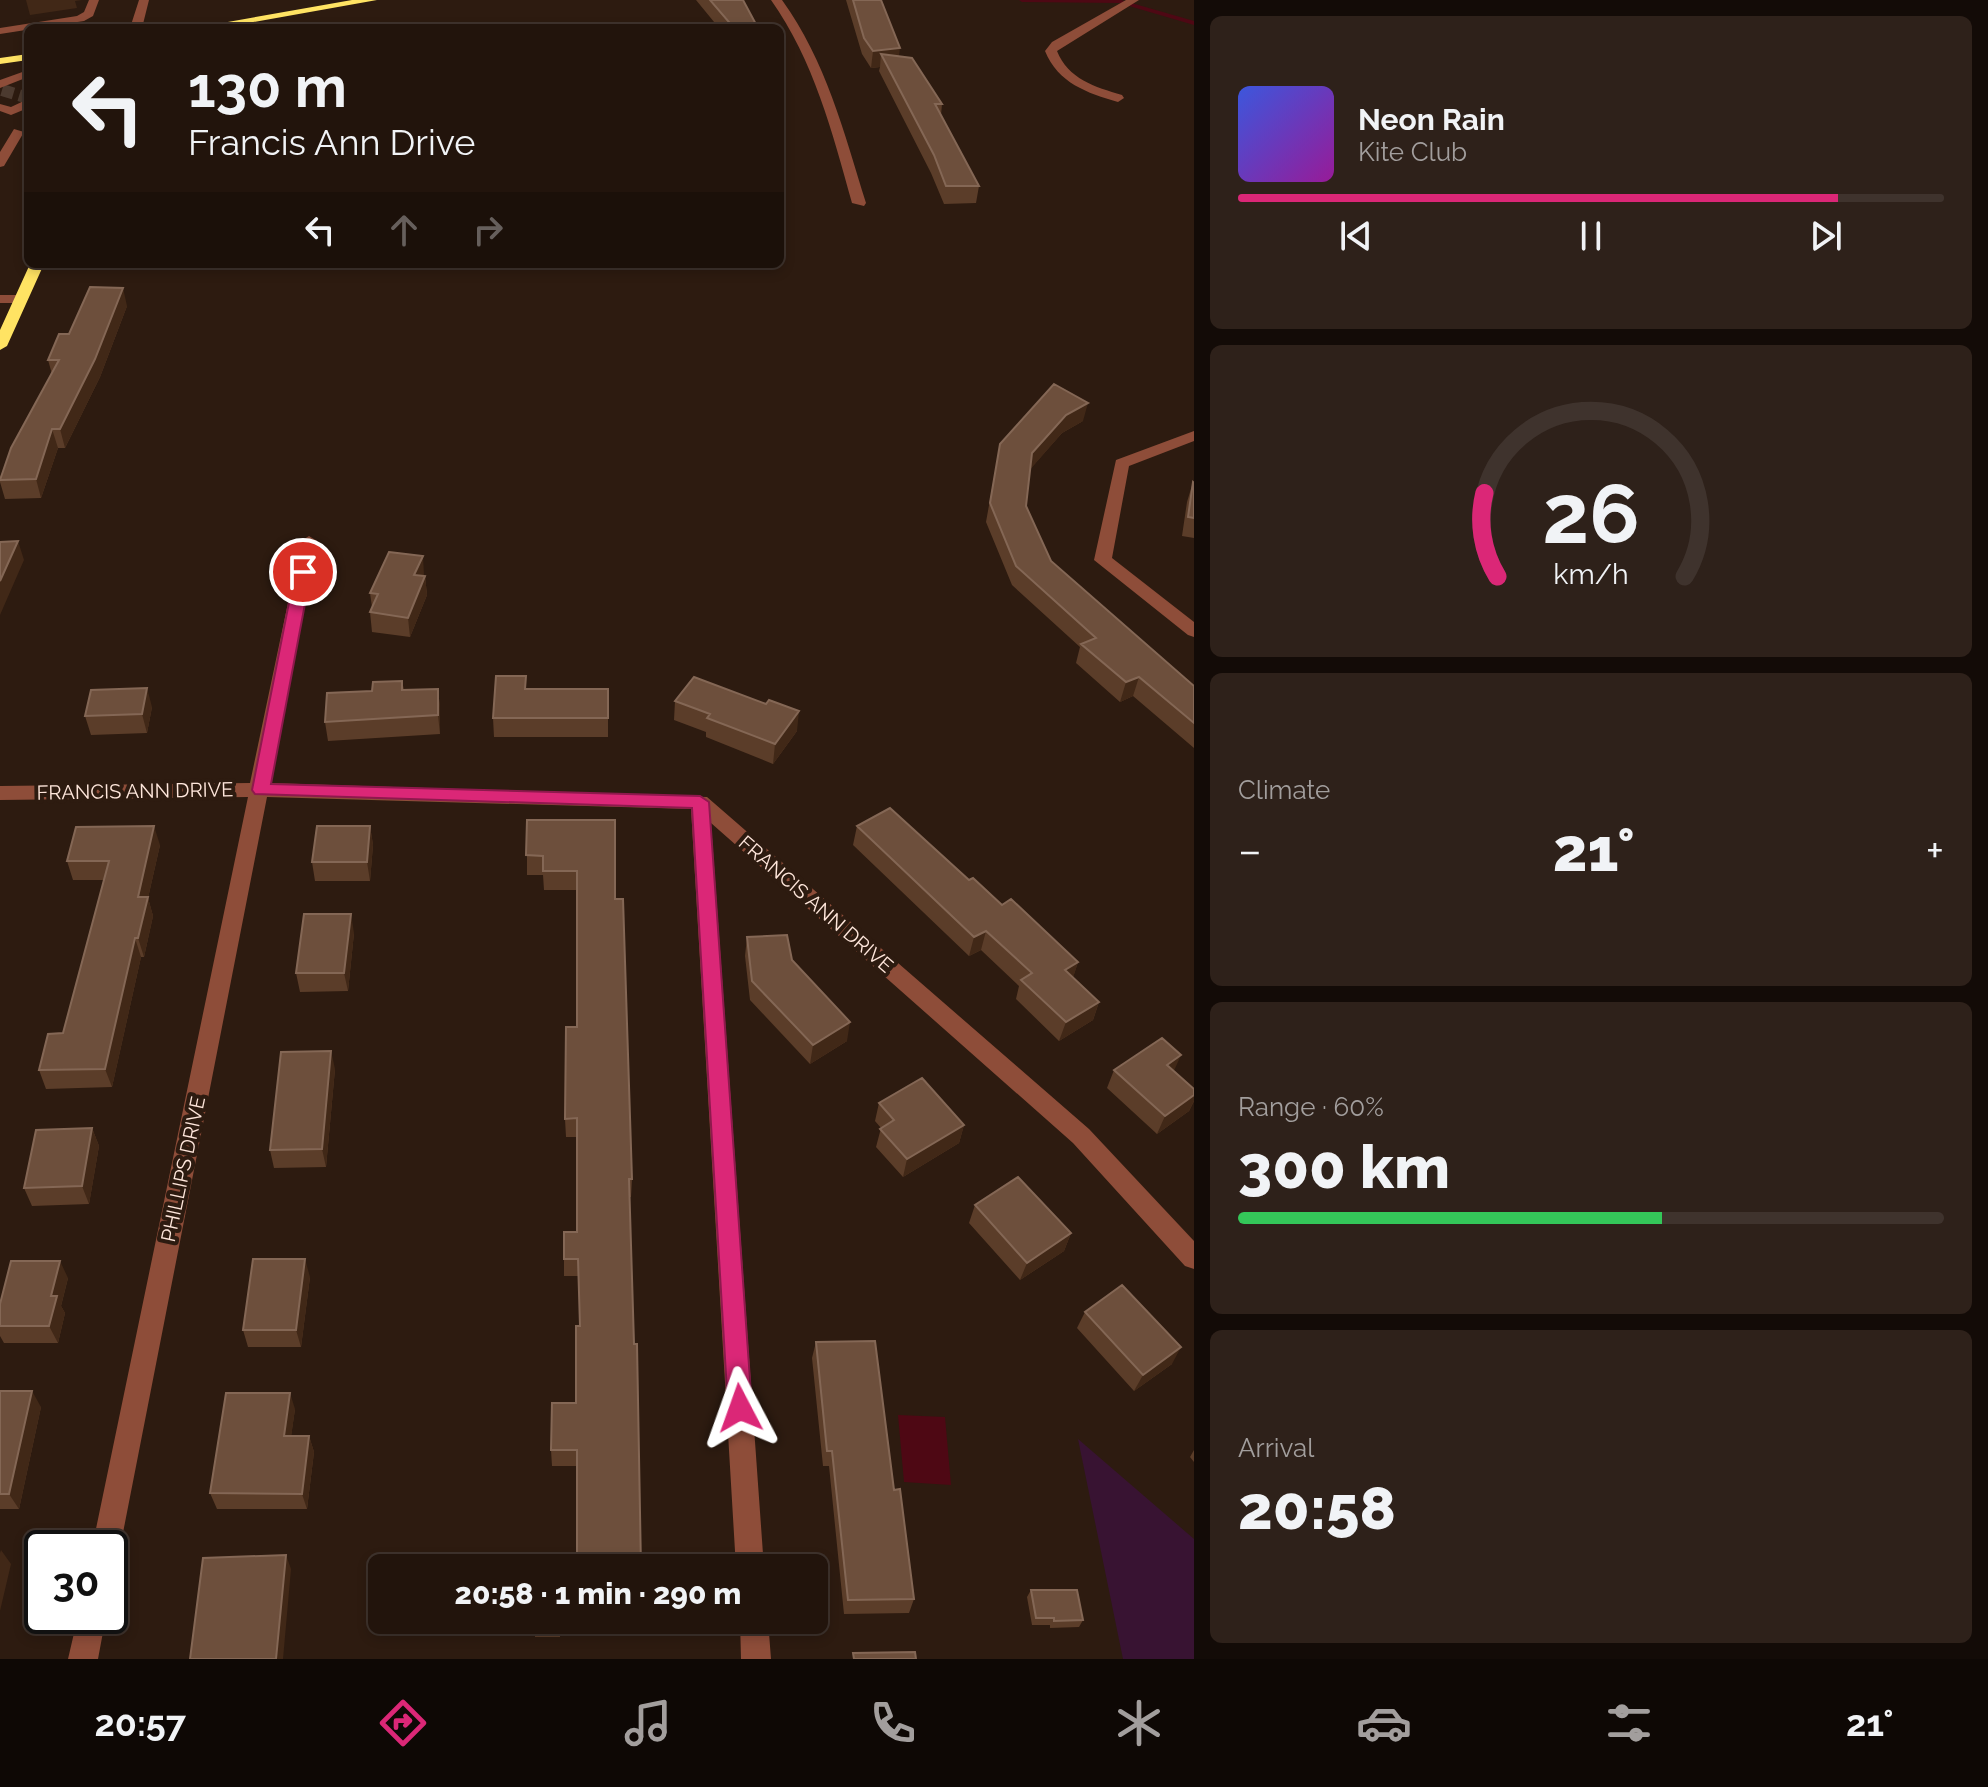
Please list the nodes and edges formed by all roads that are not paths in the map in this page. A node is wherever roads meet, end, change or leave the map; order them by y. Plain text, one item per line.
1 (94, 0) edge
2 (144, 0) edge
3 (372, 0) edge
4 (776, 0) edge
5 (1134, 0) edge
6 (47, 24) edge
7 (137, 24) edge
8 (225, 24) edge
9 (24, 27) edge
10 (0, 31) edge
11 (24, 58) edge
12 (0, 61) edge
13 (24, 78) edge
14 (1, 87) edge
15 (1118, 98) dead end
16 (24, 101) edge
17 (2, 107) edge
18 (23, 132) edge
19 (0, 133) edge
20 (0, 163) edge
21 (859, 203) dead end
22 (35, 268) edge
23 (0, 299) edge
24 (21, 299) junction
25 (0, 346) edge
26 (1194, 436) edge
27 (309, 541) dead end
28 (1194, 631) edge
29 (261, 790) junction
30 (0, 793) edge
31 (700, 802) junction
32 (1194, 1258) edge
33 (110, 1530) edge
34 (749, 1554) edge
35 (88, 1634) edge
36 (755, 1634) edge
37 (83, 1659) edge
38 (756, 1659) edge

1 - 6 street
2 - 7 street
3 - 8 main road
4 - 21 street
5 - 15 street
9 - 10 street
11 - 12 main road
13 - 14 street
16 - 17 street
18 - 19 street
18 - 20 street
22 - 24 main road
23 - 24 street
24 - 25 main road
26 - 28 street
27 - 29 street, PHILLIPS DRIVE
29 - 30 street, FRANCIS ANN DRIVE
29 - 31 street, FRANCIS ANN DRIVE
29 - 33 street, PHILLIPS DRIVE
31 - 32 street, FRANCIS ANN DRIVE
31 - 34 street
35 - 37 street
36 - 38 street

